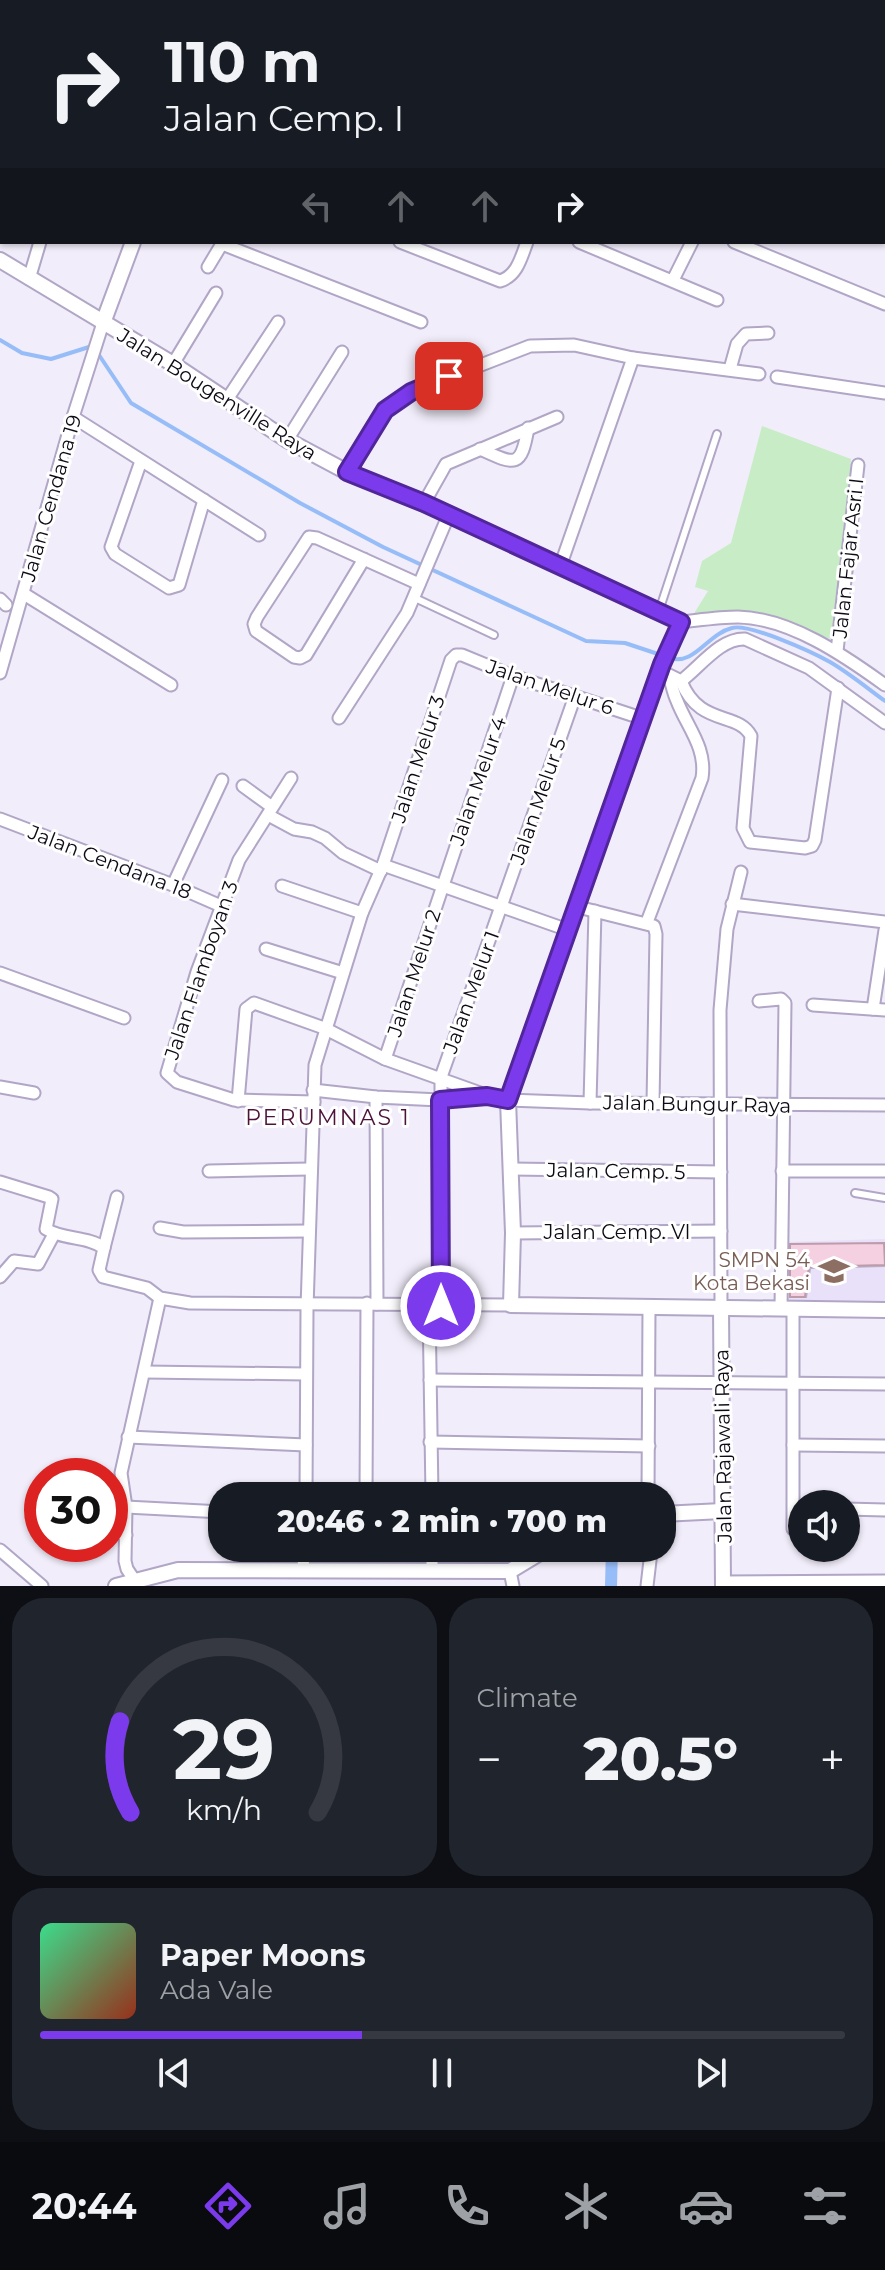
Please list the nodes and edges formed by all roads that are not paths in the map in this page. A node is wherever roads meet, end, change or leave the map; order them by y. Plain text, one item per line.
1 (39, 244) edge
2 (132, 244) edge
3 (221, 244) edge
4 (225, 244) edge
5 (405, 244) edge
6 (526, 244) edge
7 (584, 244) edge
8 (691, 244) edge
9 (739, 244) edge
10 (0, 260) edge
11 (208, 267) dead end
12 (29, 279) junction
13 (673, 280) junction
14 (216, 293) dead end
15 (717, 300) dead end
16 (885, 304) edge
17 (278, 322) dead end
18 (421, 322) dead end
19 (103, 323) junction
20 (768, 333) dead end
21 (342, 352) dead end
22 (633, 358) junction
23 (173, 364) junction
24 (730, 369) junction
25 (759, 374) dead end
26 (777, 377) dead end
27 (885, 393) edge
28 (226, 401) junction
29 (73, 417) junction
30 (557, 417) dead end
31 (528, 428) junction
32 (717, 434) dead end
33 (287, 440) junction
34 (480, 449) junction
35 (141, 461) junction
36 (858, 465) dead end
37 (347, 472) junction
38 (204, 500) junction
39 (424, 503) junction
40 (449, 514) junction
41 (259, 535) dead end
42 (364, 559) junction
43 (561, 564) junction
44 (421, 579) junction
45 (24, 594) junction
46 (415, 598) junction
47 (659, 611) junction
48 (681, 622) junction
49 (494, 635) dead end
50 (837, 651) junction
51 (456, 655) joint
52 (664, 670) junction
53 (0, 673) edge
54 (513, 676) junction
55 (681, 681) junction
56 (171, 685) dead end
57 (885, 685) edge
58 (838, 688) junction
59 (575, 696) junction
60 (339, 718) dead end
61 (644, 719) junction
62 (885, 723) edge
63 (291, 778) dead end
64 (222, 780) dead end
65 (243, 786) dead end
66 (270, 811) junction
67 (0, 819) edge
68 (382, 868) junction
69 (741, 872) dead end
70 (173, 885) junction
71 (282, 886) dead end
72 (442, 886) junction
73 (732, 904) junction
74 (221, 906) junction
75 (501, 907) junction
76 (578, 907) junction
77 (595, 911) junction
78 (362, 913) junction
79 (647, 922) junction
80 (885, 922) edge
81 (568, 930) junction
82 (885, 930) edge
83 (266, 949) dead end
84 (0, 973) edge
85 (343, 973) junction
86 (759, 1001) dead end
87 (813, 1005) dead end
88 (879, 1009) edge
89 (124, 1018) dead end
90 (324, 1028) junction
91 (385, 1059) junction
92 (441, 1077) junction
93 (0, 1087) edge
94 (34, 1093) dead end
95 (314, 1096) junction
96 (487, 1096) junction
97 (376, 1097) junction
98 (440, 1100) junction
99 (508, 1100) junction
100 (238, 1101) junction
101 (590, 1103) junction
102 (653, 1103) junction
103 (721, 1103) junction
104 (782, 1104) junction
105 (885, 1105) edge
106 (310, 1169) junction
107 (512, 1169) junction
108 (209, 1171) dead end
109 (782, 1171) junction
110 (885, 1171) edge
111 (721, 1172) junction
112 (0, 1182) edge
113 (855, 1193) dead end
114 (117, 1197) dead end
115 (885, 1198) edge
116 (160, 1228) dead end
117 (309, 1231) junction
118 (721, 1231) junction
119 (513, 1233) junction
120 (54, 1234) junction
121 (104, 1248) junction
122 (0, 1277) edge
123 (160, 1298) junction
124 (307, 1303) junction
125 (372, 1303) junction
126 (511, 1305) junction
127 (435, 1306) junction
128 (649, 1307) junction
129 (721, 1307) junction
130 (787, 1308) junction
131 (885, 1310) edge
132 (145, 1372) junction
133 (306, 1374) junction
134 (430, 1380) junction
135 (649, 1380) junction
136 (722, 1382) junction
137 (793, 1383) junction
138 (885, 1384) edge
139 (128, 1437) junction
140 (430, 1442) junction
141 (306, 1445) junction
142 (793, 1445) junction
143 (649, 1446) junction
144 (885, 1446) edge
145 (124, 1458) edge
146 (306, 1482) edge
147 (366, 1482) edge
148 (431, 1482) edge
149 (648, 1482) edge
150 (796, 1490) edge
151 (128, 1507) edge
152 (860, 1509) edge
153 (885, 1510) edge
154 (208, 1511) edge
155 (722, 1511) junction
156 (676, 1513) edge
157 (0, 1550) edge
158 (5, 1561) edge
159 (125, 1562) edge
160 (303, 1562) edge
161 (432, 1562) edge
162 (532, 1562) edge
163 (650, 1562) edge
164 (432, 1570) junction
165 (303, 1571) junction
166 (512, 1579) edge
167 (885, 1581) edge
168 (127, 1583) edge
169 (723, 1584) edge
170 (42, 1586) edge
171 (647, 1586) edge

1 - 12 street
2 - 19 street
3 - 11 street
4 - 18 street
5 - 6 street
7 - 13 street
8 - 13 street
9 - 16 street
10 - 12 street, Jalan Bougenville Raya
12 - 19 street, Jalan Bougenville Raya
13 - 15 street
14 - 23 street
17 - 28 street
19 - 23 street, Jalan Bougenville Raya
19 - 29 street, Jalan Cendana 19
20 - 24 street
21 - 33 street
22 - 24 street
22 - 37 street
22 - 43 street
23 - 28 street, Jalan Bougenville Raya
24 - 25 street
26 - 27 street
28 - 33 street, Jalan Bougenville Raya
29 - 35 street
29 - 45 street, Jalan Cendana 19
30 - 31 street
31 - 34 street
31 - 34 street
32 - 47 lane
33 - 37 street, Jalan Bougenville Raya
34 - 39 street
35 - 38 street
35 - 38 street
36 - 50 street, Jalan Fajar Asri I
37 - 39 street, Jalan Bougenville Raya
38 - 41 street
39 - 40 street, Jalan Bougenville Raya
40 - 43 street, Jalan Bougenville Raya
40 - 44 street
42 - 42 street
42 - 44 street
43 - 47 street, Jalan Bougenville Raya
44 - 46 street
45 - 53 street, Jalan Cendana 19
45 - 56 street
46 - 49 lane
46 - 60 street
47 - 48 street, Jalan Bougenville Raya
48 - 50 street
48 - 52 street
50 - 57 street
51 - 54 street, Jalan Melur 6
51 - 68 street, Jalan Melur 3
52 - 55 street
52 - 61 street
52 - 79 street
54 - 59 street, Jalan Melur 6
54 - 72 street, Jalan Melur 4
55 - 58 street
55 - 58 street
58 - 62 street
59 - 61 street, Jalan Melur 6
59 - 75 street, Jalan Melur 5
61 - 76 street
63 - 66 street, Jalan Flamboyan 3
64 - 70 street
65 - 66 street
66 - 68 street
66 - 74 street, Jalan Flamboyan 3
67 - 70 street, Jalan Cendana 18
68 - 72 street
68 - 78 street, Jalan Melur 3
69 - 73 street
70 - 74 street, Jalan Cendana 18
71 - 78 street
72 - 75 street
72 - 91 street, Jalan Melur 2
73 - 80 street
73 - 103 street
74 - 100 street, Jalan Flamboyan 3
75 - 81 street
75 - 92 street, Jalan Melur 1
76 - 77 street
76 - 81 street
77 - 79 street
77 - 101 street
78 - 85 street, Jalan Melur 3
79 - 102 street
81 - 99 street
82 - 88 street
83 - 85 street
84 - 89 street
85 - 90 street, Jalan Melur 3
86 - 104 street
87 - 88 street
90 - 91 street
90 - 95 street, Jalan Melur 3
90 - 100 street
91 - 92 street
92 - 96 street
92 - 98 street, Jalan Melur 1
93 - 94 street
95 - 97 street, Jalan Flamboyan 3
95 - 100 street, Jalan Flamboyan 3
95 - 106 street, Jalan Melur 3
96 - 98 street, Jalan Flamboyan 3
96 - 99 street, Jalan Bungur Raya
97 - 98 street, Jalan Flamboyan 3
97 - 125 street
98 - 127 street, Jalan Melur 1
99 - 101 street, Jalan Bungur Raya
99 - 107 street
101 - 102 street, Jalan Bungur Raya
102 - 103 street, Jalan Bungur Raya
103 - 104 street, Jalan Bungur Raya
103 - 111 street
104 - 105 street, Jalan Bungur Raya
104 - 109 street
106 - 108 street
106 - 117 street, Jalan Melur 3
107 - 111 street, Jalan Cemp. 5
107 - 119 street
109 - 110 street
109 - 130 street
111 - 118 street
112 - 120 street
113 - 115 lane
114 - 121 street
116 - 117 street
117 - 124 street, Jalan Melur 3
118 - 119 street, Jalan Cemp. VI
118 - 129 street
119 - 126 street
120 - 121 street
120 - 122 street
121 - 123 street
123 - 124 street
123 - 132 street
124 - 125 street
124 - 133 street, Jalan Melur 3
125 - 127 street
125 - 147 street
126 - 127 street
126 - 128 street
127 - 134 street, Jalan Melur 1
128 - 129 street
128 - 135 street
129 - 130 street
129 - 136 street, Jalan Rajawali Raya
130 - 131 street
130 - 137 street
132 - 133 street
132 - 139 street
133 - 141 street, Jalan Melur 3
134 - 135 street
134 - 140 street, Jalan Melur 1
135 - 136 street
135 - 143 street
136 - 137 street
136 - 155 street, Jalan Rajawali Raya
137 - 138 street
137 - 142 street
139 - 141 street
139 - 145 street
140 - 143 street
140 - 148 street, Jalan Melur 1
141 - 146 street, Jalan Melur 3
142 - 144 street
142 - 150 street
143 - 149 street
151 - 154 street
152 - 153 street
155 - 156 street
155 - 169 street, Jalan Rajawali Raya
157 - 158 street
158 - 170 street
159 - 168 street
160 - 165 street
161 - 164 street
162 - 166 street
163 - 171 street
164 - 165 street
164 - 166 street
165 - 168 street
167 - 169 street

